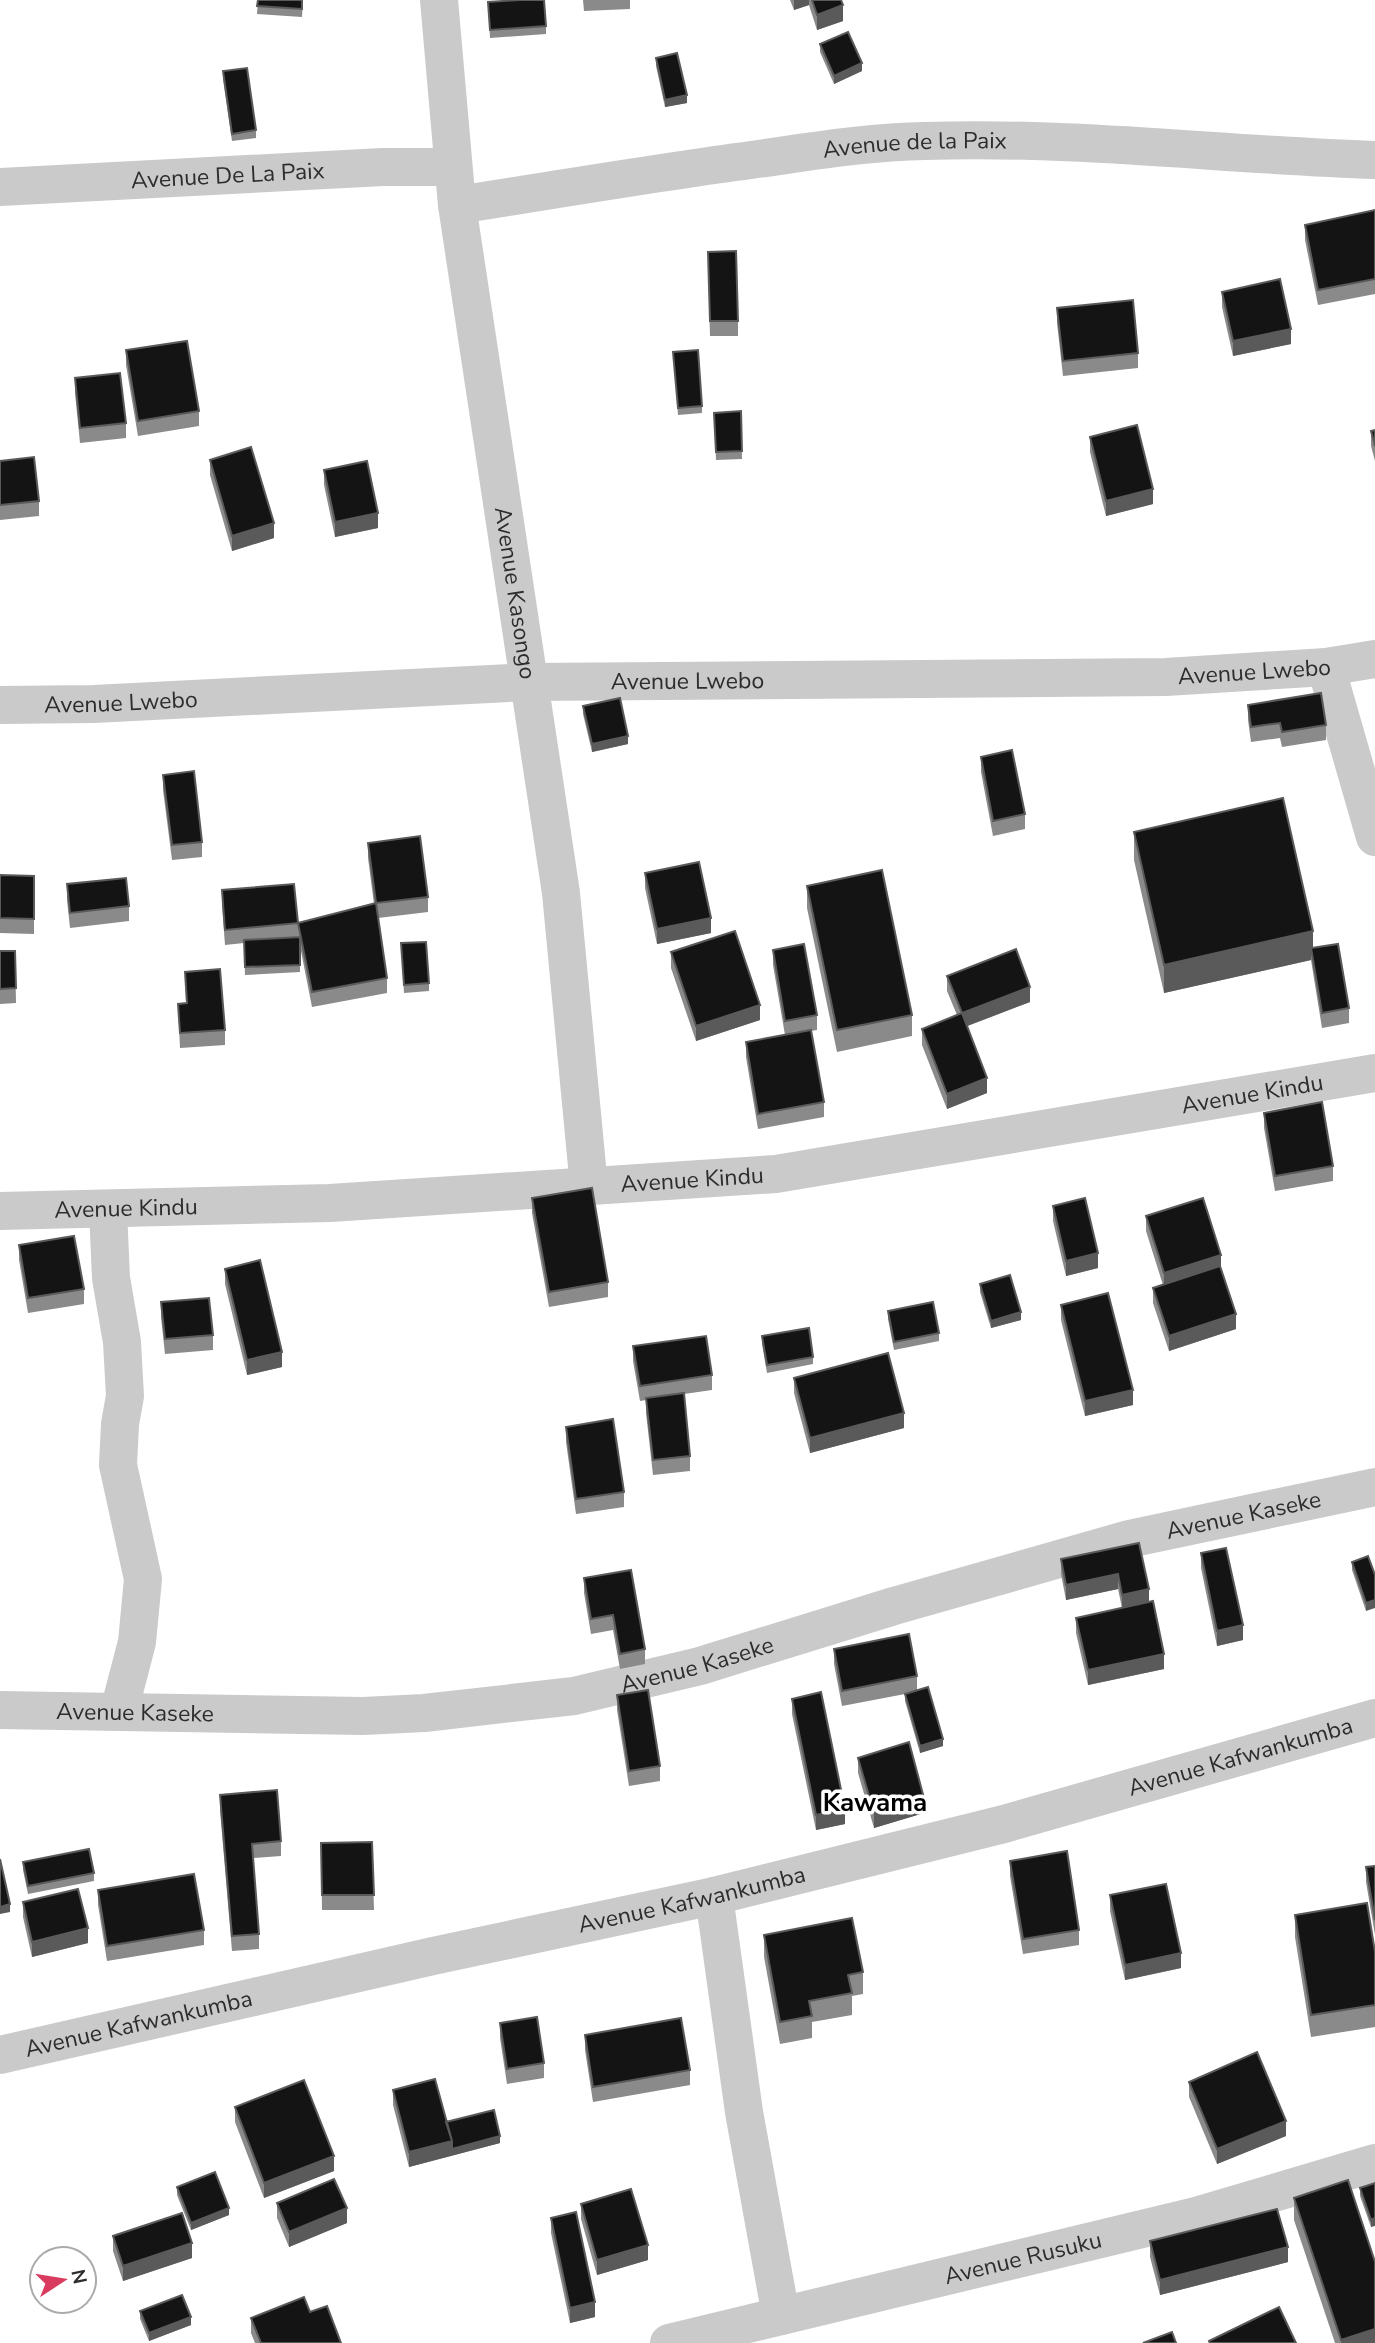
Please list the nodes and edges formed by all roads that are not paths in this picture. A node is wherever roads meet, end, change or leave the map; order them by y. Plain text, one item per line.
1 (439, 0) edge
2 (1375, 160) edge
3 (453, 167) junction
4 (0, 187) edge
5 (457, 205) junction
6 (1375, 659) edge
7 (1326, 667) junction
8 (528, 682) junction
9 (0, 705) edge
10 (1375, 837) edge
11 (1375, 1073) edge
12 (589, 1187) junction
13 (108, 1210) junction
14 (0, 1211) edge
15 (1375, 1487) edge
16 (0, 1710) edge
17 (119, 1711) junction
18 (1375, 1718) edge
19 (713, 1896) junction
20 (0, 2055) edge
21 (1375, 2163) edge
22 (780, 2316) junction
23 (742, 2334) edge
24 (669, 2343) edge

1 - 3 street, Avenue Kasongo
2 - 5 street, Avenue de la Paix
3 - 4 street, Avenue De La Paix
3 - 5 street, Avenue Kasongo
5 - 8 street, Avenue Kasongo
6 - 7 street, Avenue Lwebo
7 - 8 street, Avenue Lwebo
7 - 10 street
8 - 9 street, Avenue Lwebo
8 - 12 street, Avenue Kasongo
11 - 12 street, Avenue Kindu
12 - 13 street, Avenue Kindu
13 - 14 street, Avenue Kindu
13 - 17 street
15 - 17 street, Avenue Kaseke
16 - 17 street, Avenue Kaseke
18 - 19 street, Avenue Kafwankumba
19 - 20 street, Avenue Kafwankumba
19 - 22 street
21 - 22 street, Avenue Rusuku
22 - 23 street, Avenue Rusuku
23 - 24 street, Avenue Rusuku

